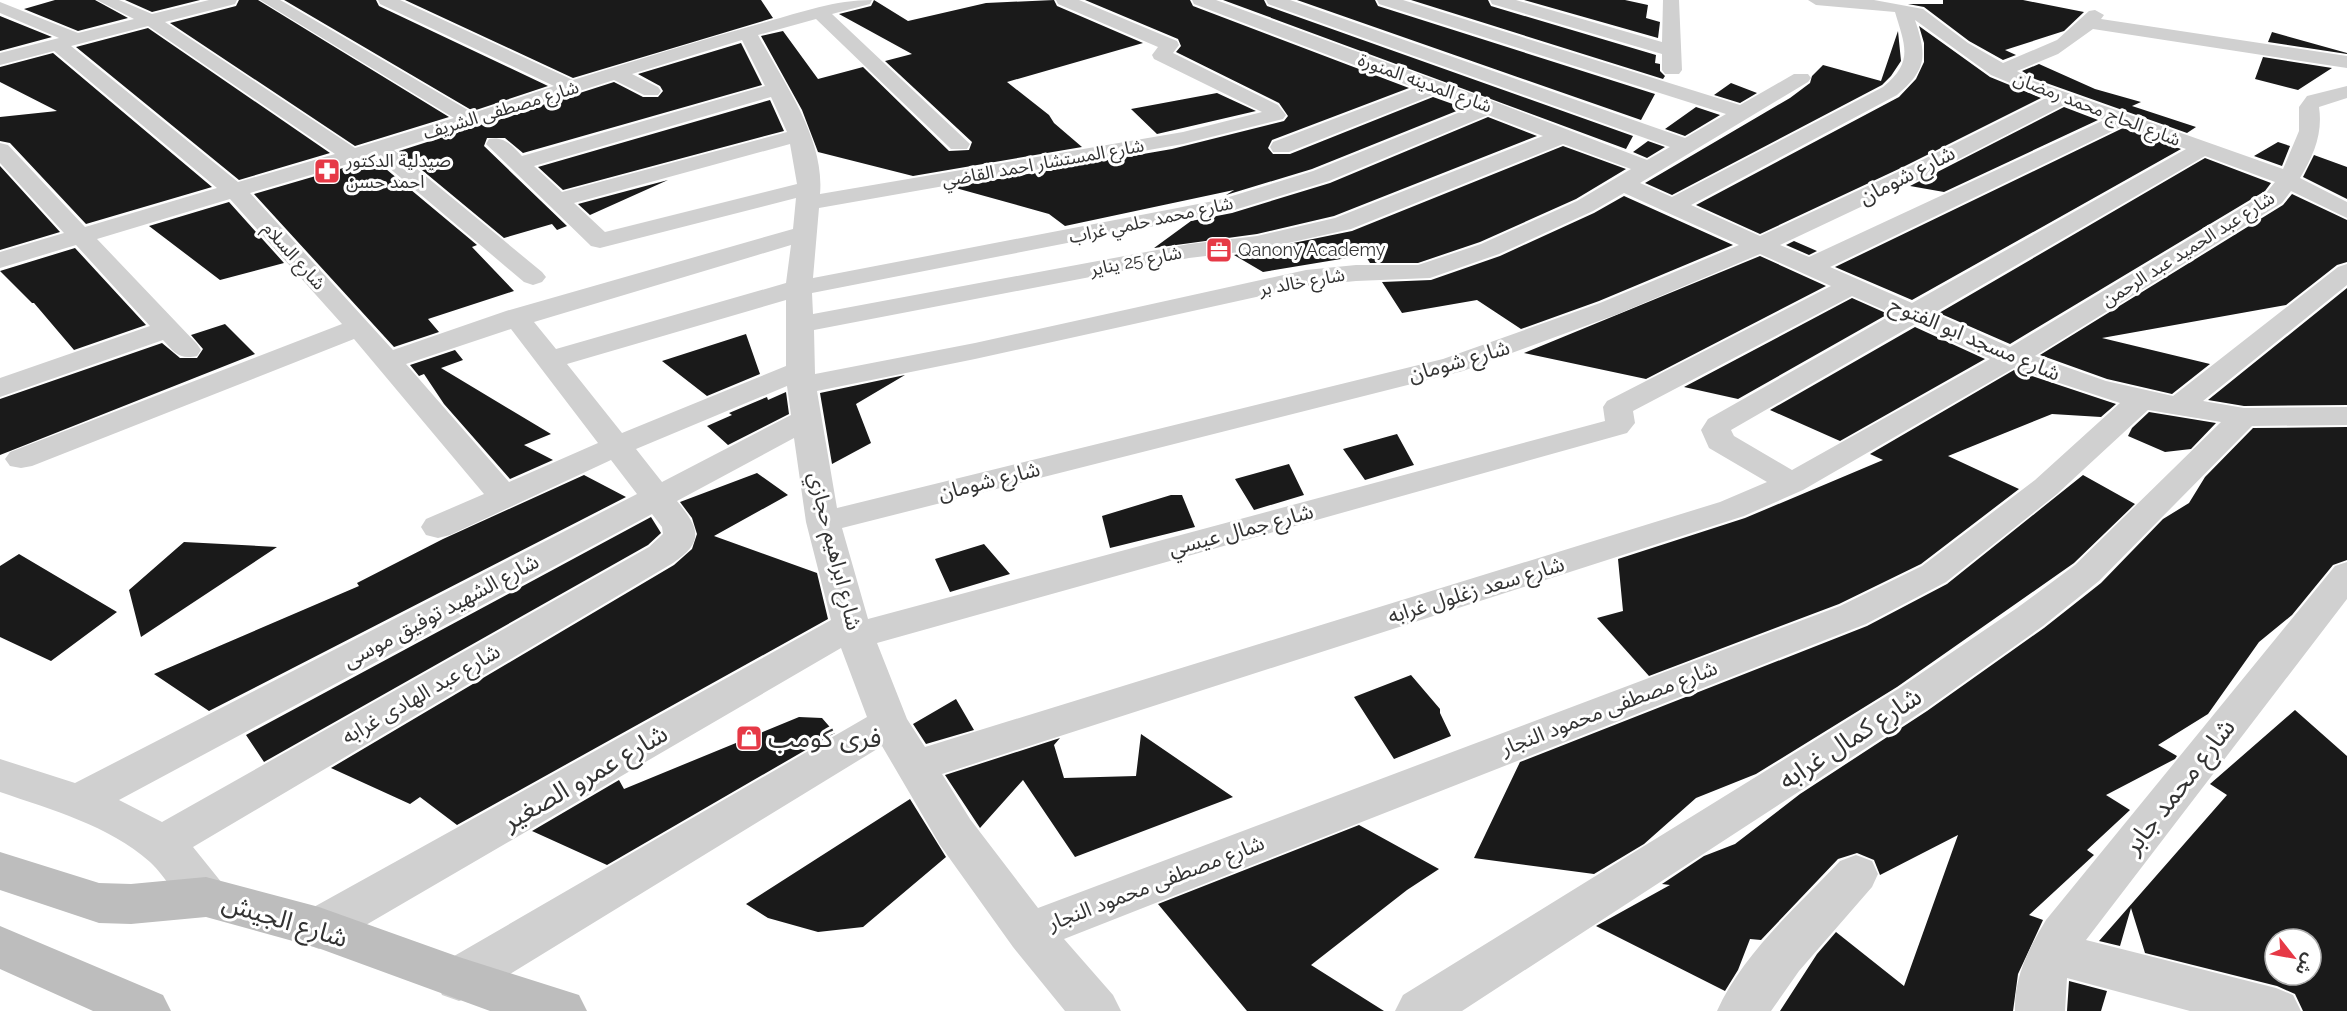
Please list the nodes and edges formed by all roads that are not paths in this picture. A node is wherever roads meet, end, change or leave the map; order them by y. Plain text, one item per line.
1 (105, 0) edge
2 (228, 0) edge
3 (268, 0) edge
4 (386, 0) edge
5 (864, 0) edge
6 (1065, 0) edge
7 (1200, 0) edge
8 (1274, 0) edge
9 (1385, 0) edge
10 (1652, 0) edge
11 (1816, 0) edge
12 (1671, 2) edge
13 (1491, 5) edge
14 (824, 7) edge
15 (0, 8) edge
16 (1904, 9) junction
17 (150, 20) junction
18 (747, 32) junction
19 (1497, 35) junction
20 (66, 41) junction
21 (1672, 51) junction
22 (0, 59) edge
23 (2347, 62) edge
24 (1998, 71) junction
25 (616, 74) junction
26 (1801, 78) dead end
27 (1435, 87) junction
28 (573, 88) junction
29 (777, 89) junction
30 (1672, 90) junction
31 (651, 91) dead end
32 (2347, 92) edge
33 (2061, 99) junction
34 (2314, 100) junction
35 (2347, 106) edge
36 (1491, 107) junction
37 (1744, 112) junction
38 (471, 120) junction
39 (2120, 120) junction
40 (799, 135) junction
41 (1565, 135) junction
42 (497, 144) dead end
43 (959, 144) dead end
44 (1688, 146) junction
45 (1281, 147) dead end
46 (379, 148) junction
47 (2203, 148) junction
48 (0, 150) edge
49 (353, 156) junction
50 (518, 164) junction
51 (1650, 169) junction
52 (2288, 179) junction
53 (1624, 184) junction
54 (235, 191) junction
55 (556, 201) junction
56 (1672, 206) junction
57 (808, 208) junction
58 (2347, 211) edge
59 (80, 236) junction
60 (1760, 245) junction
61 (0, 260) edge
62 (1809, 267) junction
63 (2347, 272) edge
64 (533, 277) dead end
65 (1852, 286) junction
66 (799, 288) junction
67 (1913, 314) junction
68 (516, 317) junction
69 (799, 325) junction
70 (358, 327) junction
71 (2012, 358) junction
72 (550, 360) junction
73 (387, 361) junction
74 (801, 377) junction
75 (0, 388) edge
76 (2141, 400) junction
77 (2178, 407) junction
78 (2347, 416) edge
79 (2244, 417) junction
80 (805, 420) junction
81 (617, 446) junction
82 (21, 459) dead end
83 (1792, 483) junction
84 (504, 497) junction
85 (658, 498) junction
86 (823, 522) junction
87 (438, 527) dead end
88 (2347, 574) edge
89 (853, 630) junction
90 (889, 723) junction
91 (916, 766) junction
92 (0, 775) edge
93 (77, 802) junction
94 (160, 845) junction
95 (0, 871) edge
96 (1856, 874) dead end
97 (206, 897) junction
98 (320, 928) junction
99 (1029, 932) junction
100 (13, 952) edge
101 (2051, 953) junction
102 (459, 979) junction
103 (146, 1011) edge
104 (562, 1011) edge
105 (1096, 1011) edge
106 (1420, 1011) edge
107 (1742, 1011) edge
108 (2040, 1011) edge
109 (2276, 1011) edge

1 - 17 street
2 - 17 street
3 - 38 street
4 - 28 street
5 - 14 street, شارع مصطفى الشريف
6 - 57 street, شارع المستشار احمد القاضي
7 - 27 street, شارع المدينه المنورة
8 - 44 street
9 - 19 street
10 - 12 street
11 - 16 street, شارع الحاج محمد رمضان
12 - 21 street
13 - 19 street
13 - 21 street
14 - 18 street, شارع مصطفى الشريف
14 - 43 street
15 - 20 street, شارع السلام
16 - 24 street, شارع الحاج محمد رمضان
16 - 56 street
17 - 20 street
17 - 49 street
18 - 25 street, شارع مصطفى الشريف
18 - 29 street, شارع ابراهيم حجازي
19 - 30 street
20 - 22 street
20 - 54 street, شارع السلام
21 - 30 street
23 - 24 street
24 - 33 street, شارع الحاج محمد رمضان
25 - 28 street, شارع مصطفى الشريف
25 - 31 street
26 - 37 street, شارع خالد بر
27 - 36 street, شارع المدينه المنورة
27 - 45 street
28 - 38 street, شارع مصطفى الشريف
29 - 40 street, شارع ابراهيم حجازي
29 - 50 street
30 - 37 street
32 - 34 street
33 - 39 street, شارع الحاج محمد رمضان
33 - 60 street, شارع شومان
34 - 35 street
34 - 52 street, شارع عبد الحميد عبد الرحمن
36 - 41 street, شارع المدينه المنورة
36 - 66 street, شارع محمد حلمي غراب
37 - 44 street, شارع خالد بر
38 - 46 street, شارع مصطفى الشريف
39 - 47 street, شارع الحاج محمد رمضان
39 - 62 street
40 - 55 street
40 - 57 street, شارع ابراهيم حجازي
41 - 51 street, شارع المدينه المنورة
41 - 69 street, شارع 25 يناير
42 - 50 street
44 - 51 street, شارع خالد بر
46 - 49 street, شارع مصطفى الشريف
46 - 64 street
47 - 52 street, شارع الحاج محمد رمضان
47 - 67 street
48 - 59 street
49 - 54 street, شارع مصطفى الشريف
50 - 55 street
51 - 53 street, شارع خالد بر
52 - 58 street, شارع الحاج محمد رمضان
52 - 71 street, شارع عبد الحميد عبد الرحمن
53 - 56 street, شارع مسجد ابو الفتوح
53 - 74 street, شارع خالد بر
54 - 59 street, شارع مصطفى الشريف
54 - 70 street, شارع السلام
55 - 57 street
56 - 60 street, شارع مسجد ابو الفتوح
57 - 66 street, شارع ابراهيم حجازي
57 - 68 street
59 - 61 street, شارع مصطفى الشريف
59 - 75 street
60 - 62 street, شارع مسجد ابو الفتوح
60 - 86 street, شارع شومان
62 - 65 street, شارع مسجد ابو الفتوح
63 - 77 street
65 - 67 street, شارع مسجد ابو الفتوح
65 - 89 street, شارع جمال عيسي
66 - 69 street, شارع ابراهيم حجازي
66 - 72 street, شارع محمد حلمي غراب
67 - 71 street, شارع مسجد ابو الفتوح
67 - 83 street
68 - 72 street
68 - 73 street
69 - 74 street, شارع ابراهيم حجازي
70 - 73 street, شارع السلام
70 - 82 street
71 - 76 street, شارع مسجد ابو الفتوح
71 - 83 street, شارع سعد زغلول غرابه
72 - 81 street
73 - 84 street, شارع السلام
74 - 80 street, شارع ابراهيم حجازي
74 - 81 street, شارع خالد بر
76 - 77 street, شارع مسجد ابو الفتوح
76 - 99 street, شارع مصطفى محمود النجار
77 - 79 street, شارع مسجد ابو الفتوح
78 - 79 street, شارع مسجد ابو الفتوح
79 - 106 street, شارع كمال غرابه
80 - 85 street, شارع الشهيد توفيق موسى
80 - 86 street, شارع ابراهيم حجازي
81 - 84 street, شارع خالد بر
81 - 85 street
83 - 91 street, شارع سعد زغلول غرابه
84 - 87 street, شارع خالد بر
85 - 93 street, شارع الشهيد توفيق موسى
85 - 94 street, شارع عبد الهادى غرابه
86 - 89 street, شارع ابراهيم حجازي
88 - 101 street, شارع محمد جابر
89 - 90 street, شارع ابراهيم حجازي
89 - 98 street, شارع عمرو الصغير
90 - 91 street, شارع ابراهيم حجازي
90 - 102 street
91 - 99 street, شارع ابراهيم حجازي
92 - 93 street, شارع الجيش
93 - 94 street, شارع الجيش
94 - 97 street, شارع الجيش
95 - 97 main road
96 - 107 street
97 - 98 main road, شارع الجيش
98 - 102 main road, شارع الجيش
99 - 105 street, شارع ابراهيم حجازي
100 - 103 main road
101 - 108 street, شارع محمد جابر
101 - 109 street
102 - 104 main road, شارع الجيش

